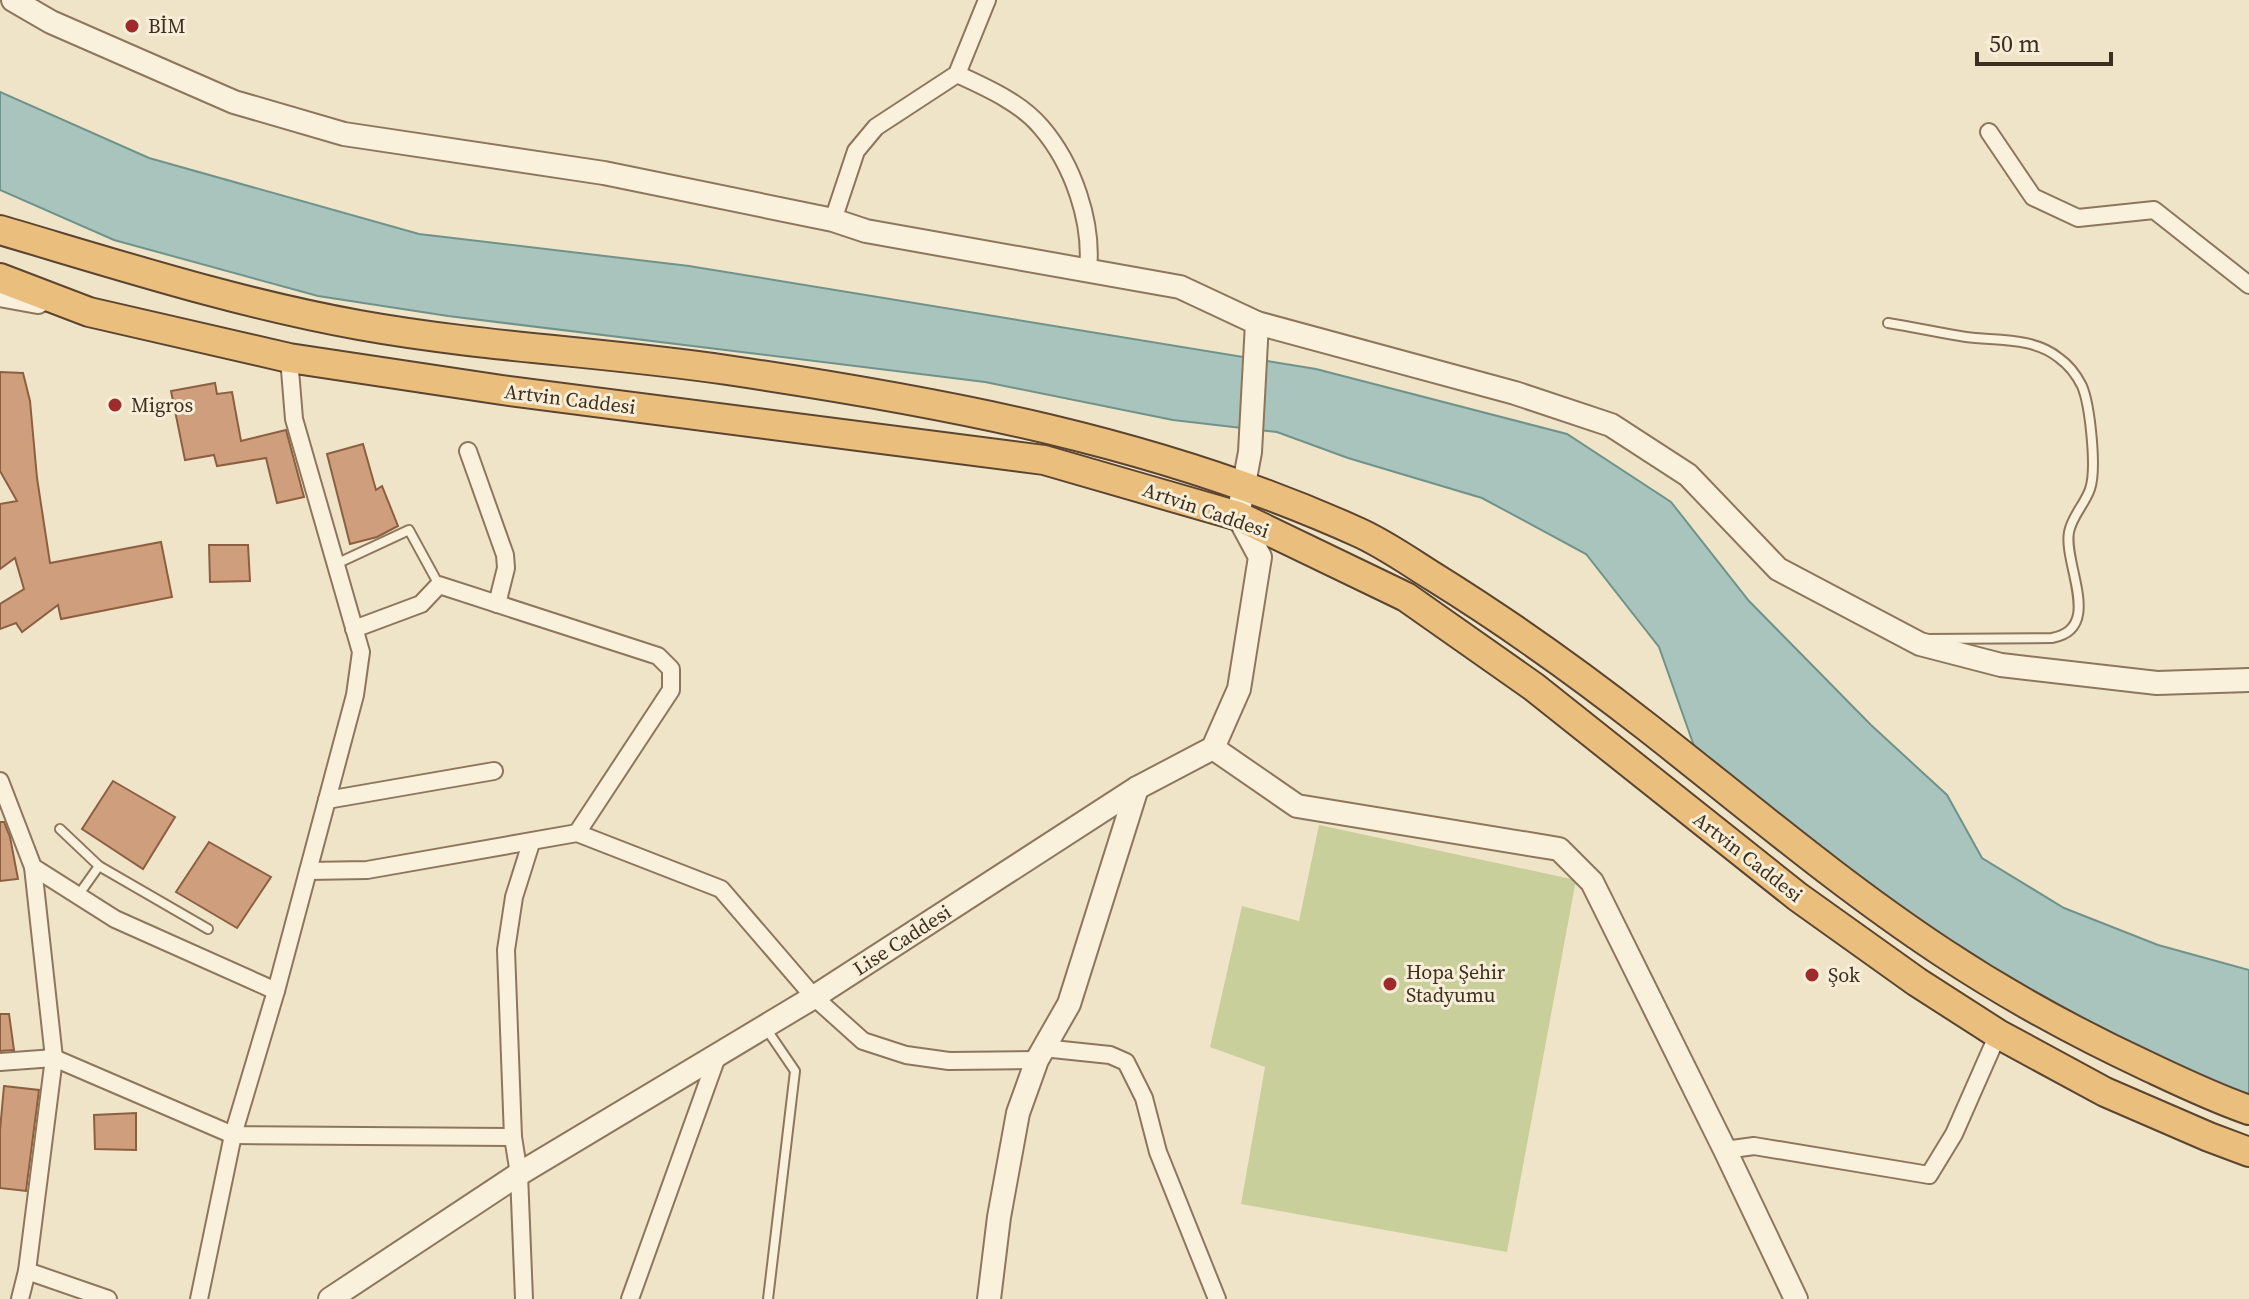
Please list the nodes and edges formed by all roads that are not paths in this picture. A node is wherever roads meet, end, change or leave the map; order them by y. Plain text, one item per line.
1 (13, 0) edge
2 (987, 0) edge
3 (957, 74) junction
4 (1989, 132) dead end
5 (833, 220) junction
6 (0, 230) edge
7 (1088, 270) junction
8 (0, 278) edge
9 (2249, 285) edge
10 (0, 295) edge
11 (89, 312) junction
12 (1257, 323) junction
13 (1888, 323) dead end
14 (289, 358) junction
15 (468, 451) dead end
16 (1245, 487) junction
17 (1238, 516) junction
18 (336, 564) junction
19 (439, 585) junction
20 (497, 604) junction
21 (354, 629) junction
22 (1920, 644) junction
23 (2249, 680) edge
24 (1213, 748) junction
25 (494, 771) dead end
26 (0, 781) edge
27 (1137, 788) junction
28 (327, 800) junction
29 (60, 829) dead end
30 (577, 833) junction
31 (531, 843) junction
32 (99, 866) junction
33 (33, 867) junction
34 (308, 871) junction
35 (77, 897) junction
36 (208, 929) dead end
37 (276, 991) junction
38 (814, 997) junction
39 (764, 1026) junction
40 (1998, 1034) junction
41 (718, 1054) junction
42 (1040, 1054) junction
43 (54, 1058) junction
44 (0, 1062) edge
45 (2249, 1110) edge
46 (233, 1135) junction
47 (513, 1137) junction
48 (1725, 1150) junction
49 (2249, 1152) edge
50 (519, 1174) junction
51 (27, 1271) junction
52 (20, 1299) edge
53 (108, 1299) edge
54 (199, 1299) edge
55 (330, 1299) edge
56 (524, 1299) edge
57 (630, 1299) edge
58 (768, 1299) edge
59 (989, 1299) edge
60 (1217, 1299) edge
61 (1796, 1299) edge

1 - 5 street
2 - 3 street
3 - 5 street
3 - 7 street
4 - 9 street
5 - 7 street
6 - 16 highway, Artvin Caddesi
7 - 12 street
8 - 11 highway, Artvin Caddesi
10 - 11 street
11 - 14 highway, Artvin Caddesi
12 - 16 street
12 - 22 street
13 - 22 lane
14 - 17 highway, Artvin Caddesi
14 - 18 street
15 - 20 street
16 - 17 street
16 - 45 highway, Artvin Caddesi
17 - 24 street
17 - 40 highway, Artvin Caddesi
18 - 19 lane
18 - 21 street
19 - 20 street
19 - 21 street
20 - 30 street
21 - 28 street
22 - 23 street
24 - 27 street, Lise Caddesi
24 - 48 street
25 - 28 street
26 - 33 street
27 - 38 street, Lise Caddesi
27 - 42 street
28 - 34 street
29 - 32 lane
30 - 31 street
30 - 38 street
31 - 34 street
31 - 47 street
32 - 35 lane
32 - 36 lane
33 - 35 street
33 - 43 street
34 - 37 street
35 - 37 street
37 - 46 street
38 - 39 street, Lise Caddesi
38 - 42 street
39 - 41 street, Lise Caddesi
39 - 58 lane
40 - 48 street
40 - 49 highway, Artvin Caddesi
41 - 50 street, Lise Caddesi
41 - 57 street
42 - 59 street
42 - 60 street
43 - 44 street
43 - 46 street
43 - 51 street
46 - 47 street
46 - 54 street
47 - 50 street
48 - 61 street
50 - 55 street, Lise Caddesi
50 - 56 street
51 - 52 street
51 - 53 street

